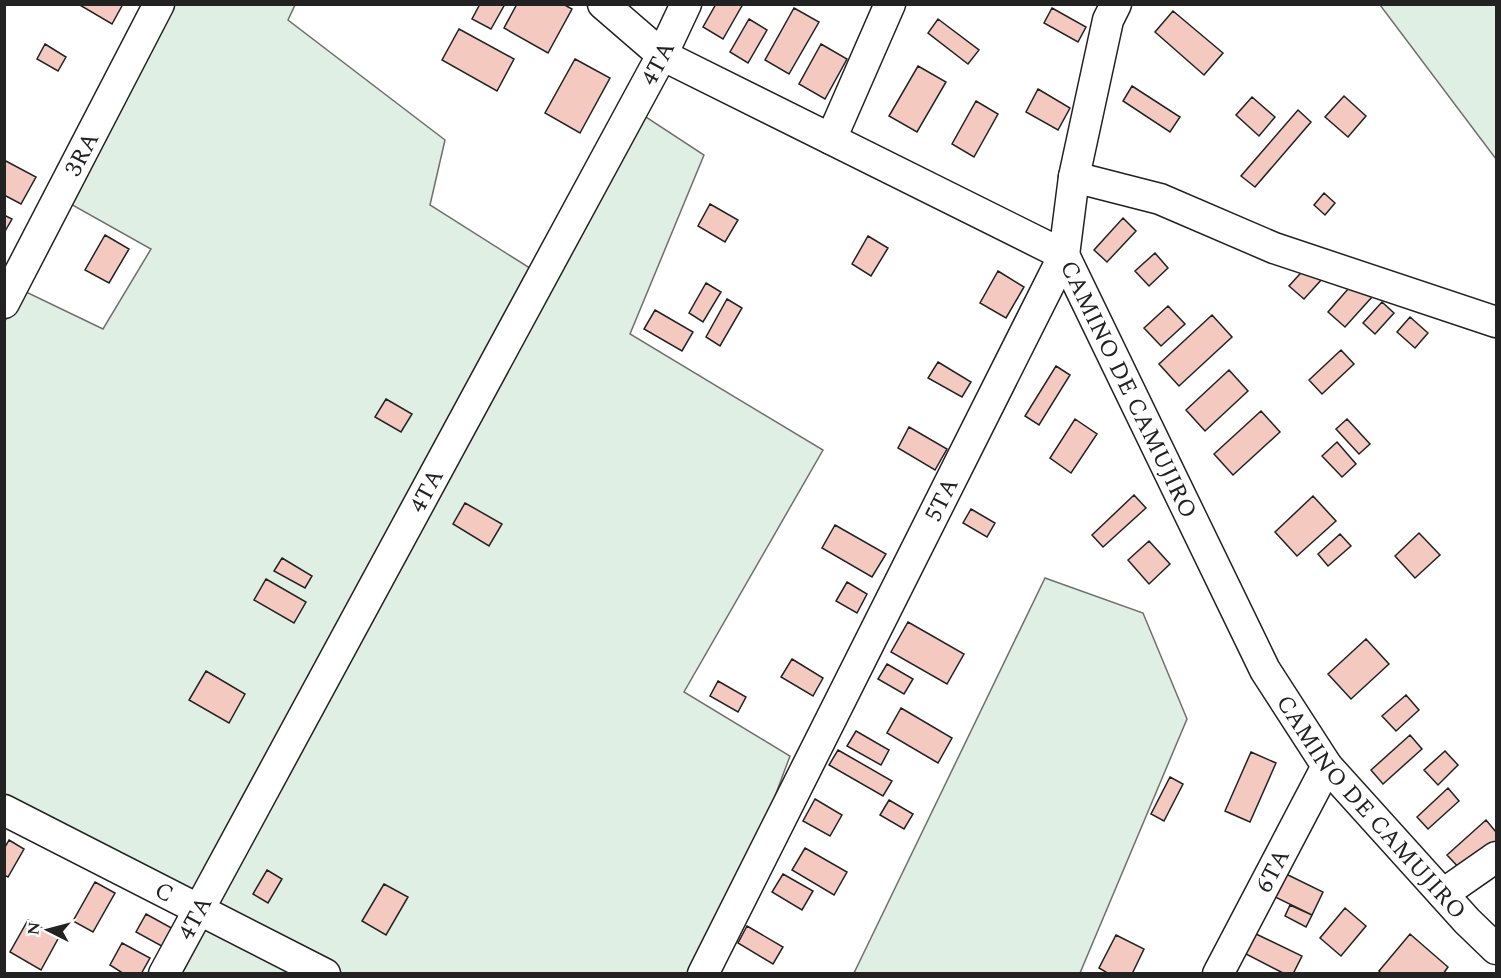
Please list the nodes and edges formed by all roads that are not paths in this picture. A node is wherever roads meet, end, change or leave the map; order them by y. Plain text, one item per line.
1 (159, 4) edge
2 (603, 4) edge
3 (686, 4) edge
4 (890, 4) edge
5 (1116, 4) edge
6 (662, 55) junction
7 (831, 139) junction
8 (1074, 177) junction
9 (1064, 255) junction
10 (4, 303) edge
11 (1497, 322) edge
12 (1327, 766) junction
13 (4, 810) edge
14 (1497, 856) edge
15 (1443, 894) junction
16 (197, 908) junction
17 (1497, 950) edge
18 (164, 974) edge
19 (325, 974) edge
20 (703, 974) edge
21 (1218, 974) edge

1 - 10 street, 3RA
2 - 6 street, CAMINO DE CAMUJIRO
3 - 6 street, 4TA
4 - 7 street
5 - 8 street, 5TA
6 - 7 street, CAMINO DE CAMUJIRO
6 - 16 street, 4TA
7 - 9 street, CAMINO DE CAMUJIRO
8 - 9 street, 5TA
8 - 11 street
9 - 12 street, CAMINO DE CAMUJIRO
9 - 20 street, 5TA
12 - 15 street, CAMINO DE CAMUJIRO
12 - 21 street, 6TA
13 - 16 street, C
14 - 15 street
15 - 17 street, CAMINO DE CAMUJIRO
16 - 18 street, 4TA
16 - 19 street, C

